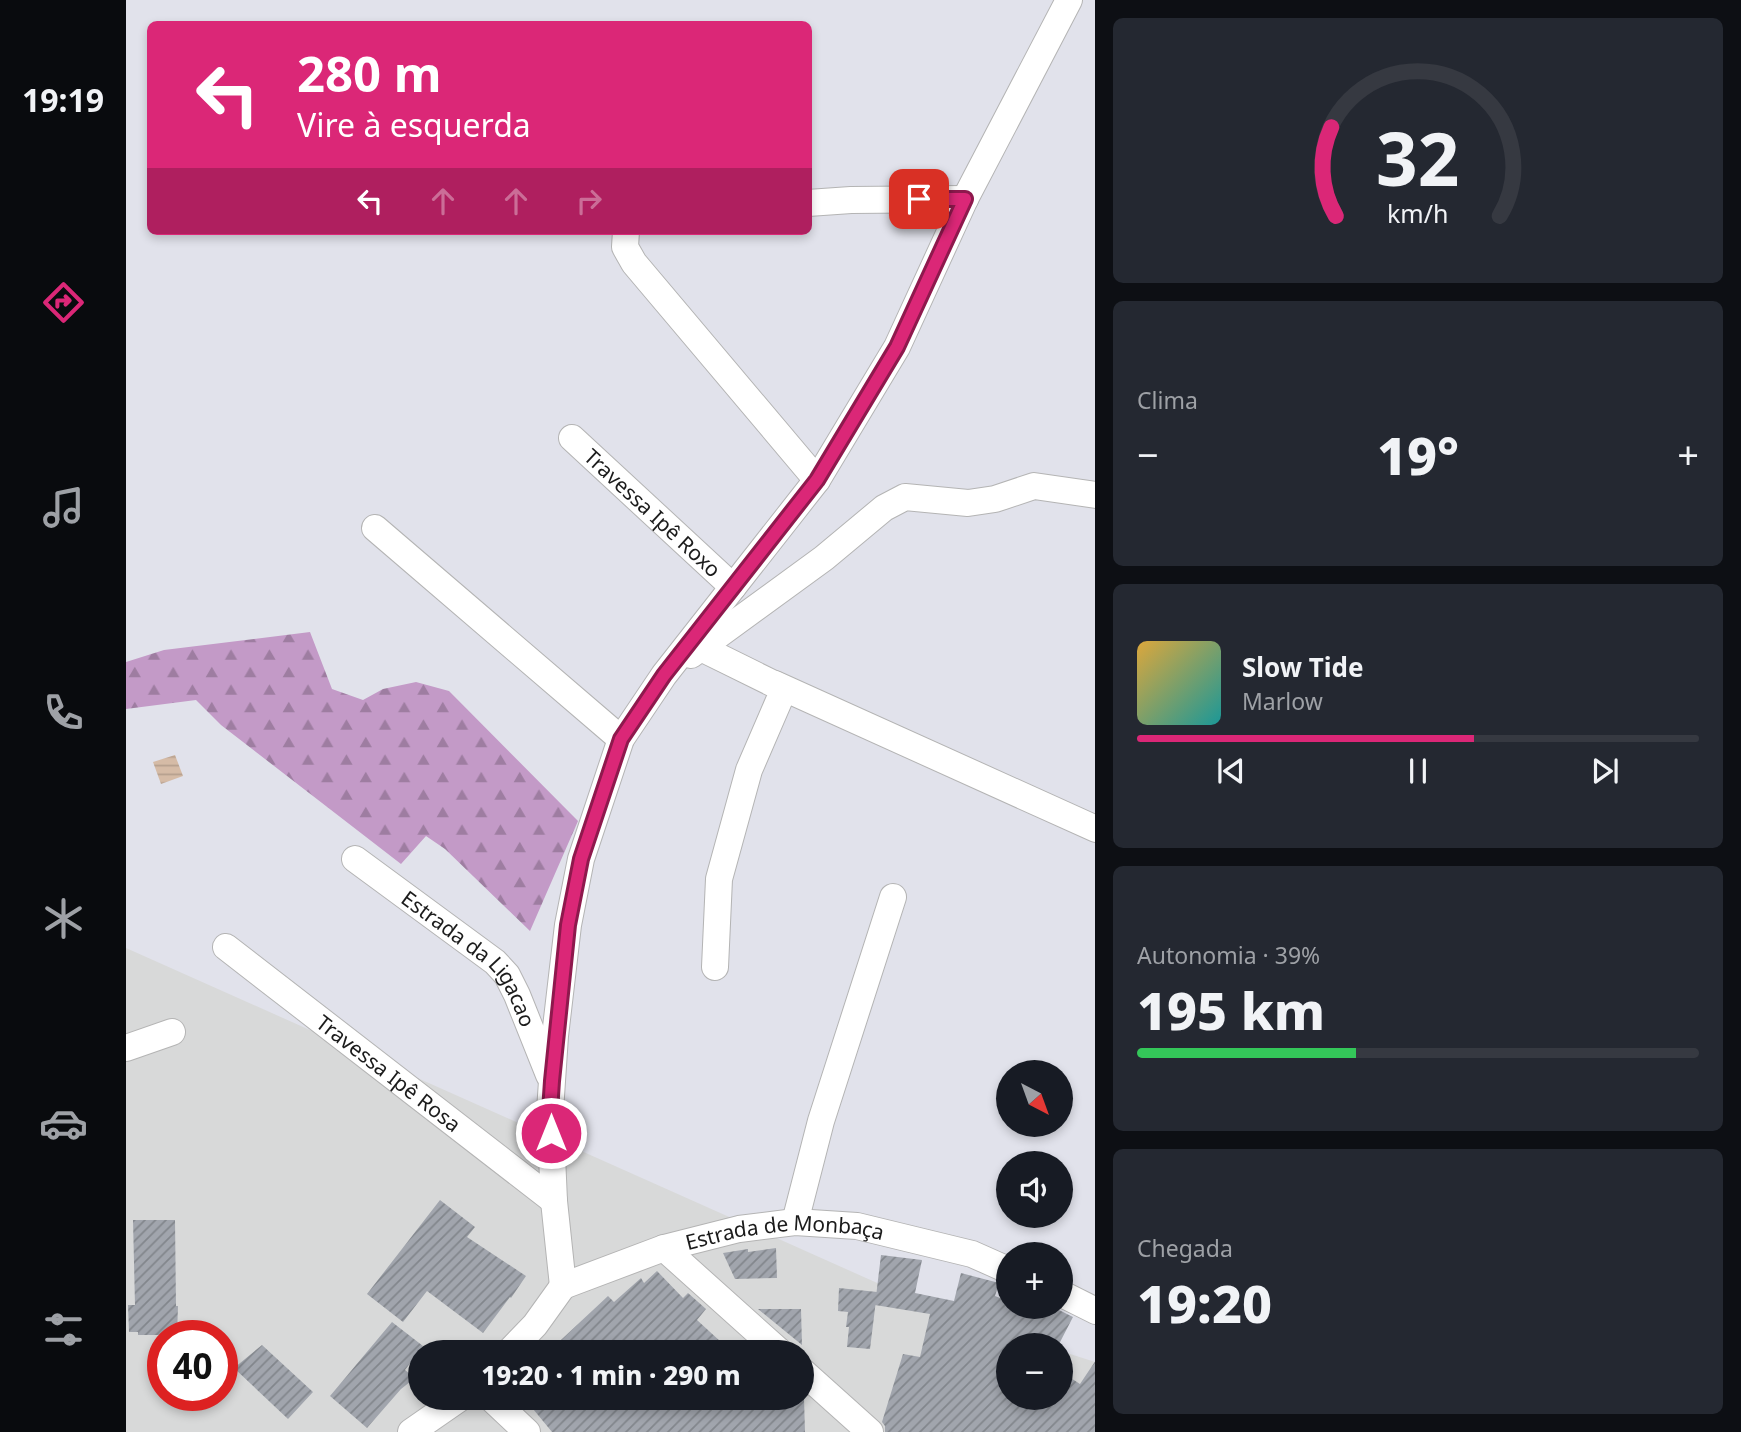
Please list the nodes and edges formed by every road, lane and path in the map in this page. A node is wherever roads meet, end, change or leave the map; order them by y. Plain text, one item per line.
1 (1069, 0) edge
2 (965, 199) junction
3 (812, 203) edge
4 (626, 235) edge
5 (572, 438) dead end
6 (817, 480) junction
7 (1095, 495) edge
8 (375, 528) dead end
9 (733, 587) junction
10 (701, 648) junction
11 (664, 675) junction
12 (775, 684) junction
13 (621, 739) junction
14 (1095, 829) edge
15 (355, 859) dead end
16 (893, 897) dead end
17 (226, 947) dead end
18 (715, 967) dead end
19 (172, 1032) dead end
20 (126, 1048) edge
21 (552, 1081) junction
22 (554, 1200) junction
23 (795, 1222) junction
24 (664, 1248) junction
25 (996, 1265) edge
26 (563, 1286) junction
27 (1073, 1300) edge
28 (1095, 1311) edge
29 (521, 1340) edge
30 (767, 1340) edge
31 (814, 1382) edge
32 (443, 1410) edge
33 (504, 1410) edge
34 (411, 1432) edge
35 (527, 1432) edge
36 (870, 1432) edge

1 - 2 street
2 - 3 street
2 - 6 street
4 - 6 street
5 - 9 street, Travessa Ipê Roxo
6 - 9 street
7 - 10 street
8 - 13 street
9 - 11 street
10 - 11 street
10 - 12 street
11 - 13 street
12 - 14 street
12 - 18 street
13 - 21 street
15 - 21 street, Estrada da Ligacao
16 - 23 street
17 - 22 street, Travessa Ipê Rosa
19 - 20 street
21 - 22 street
22 - 26 street
23 - 24 street, Estrada de Monbaça
23 - 25 street, Estrada de Monbaça
24 - 26 street, Estrada de Monbaça
24 - 30 street
26 - 29 street
27 - 28 street
31 - 36 street
32 - 34 street
33 - 35 street

